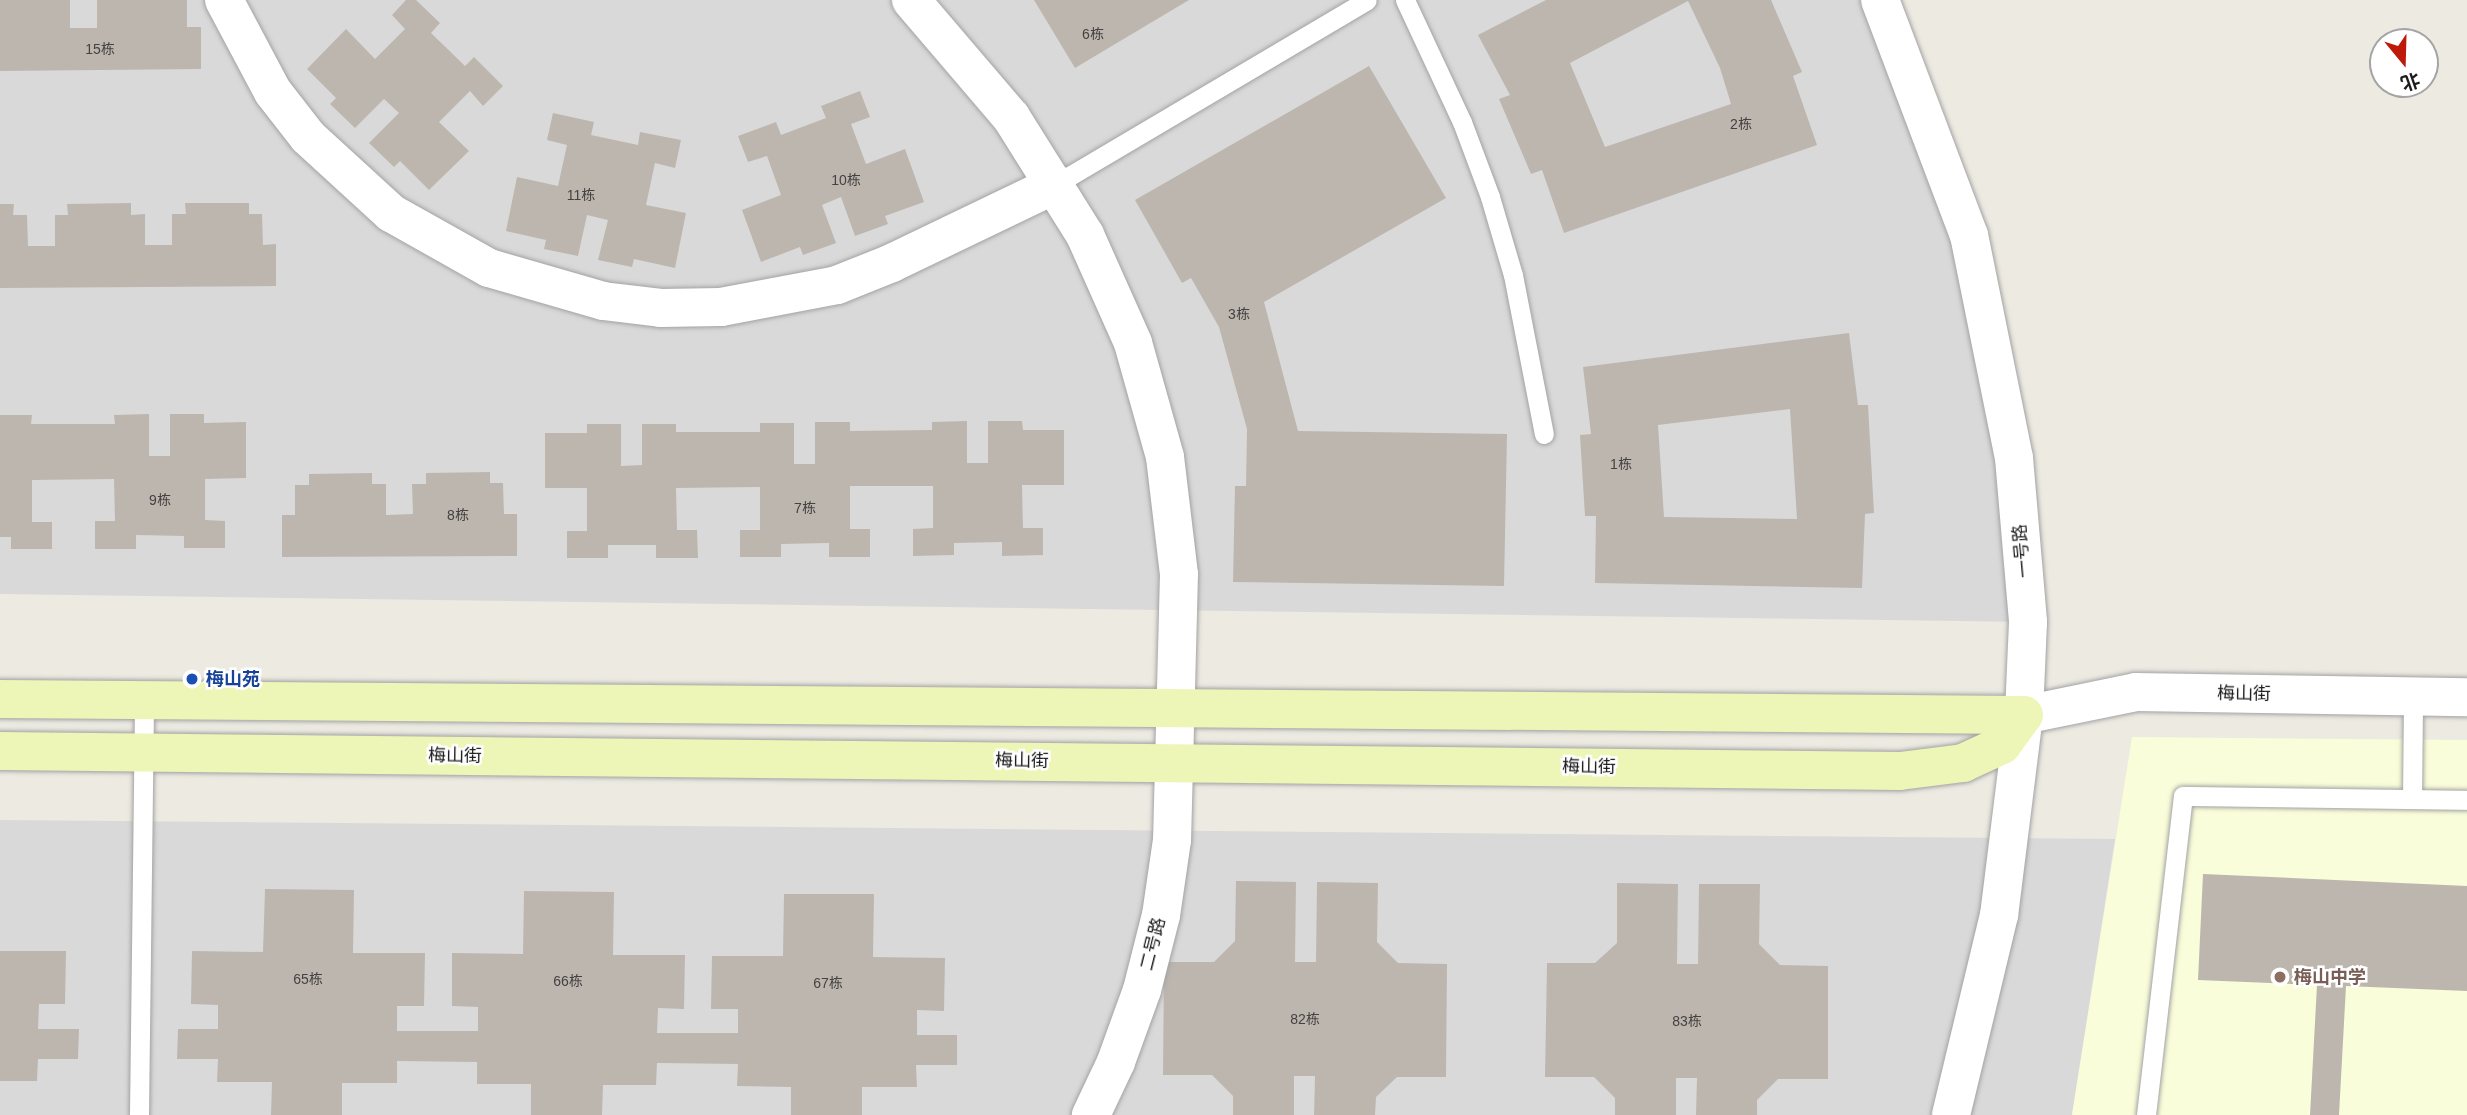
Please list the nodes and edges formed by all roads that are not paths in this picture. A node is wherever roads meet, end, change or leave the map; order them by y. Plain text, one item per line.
1 (224, 0) edge
2 (911, 0) edge
3 (1367, 0) edge
4 (1405, 0) edge
5 (1880, 0) edge
6 (1056, 184) junction
7 (1544, 434) dead end
8 (2413, 697) junction
9 (2467, 697) edge
10 (0, 699) edge
11 (144, 700) junction
12 (1177, 711) junction
13 (2024, 715) junction
14 (0, 751) edge
15 (143, 752) junction
16 (1176, 763) junction
17 (2412, 799) junction
18 (2467, 800) edge
19 (139, 1115) edge
20 (1090, 1115) edge
21 (1951, 1115) edge
22 (2146, 1115) edge

1 - 6 street
2 - 6 street, 二号路
3 - 6 lane
4 - 7 lane
5 - 13 street, 一号路
6 - 12 street, 二号路
8 - 9 street, 梅山街
8 - 13 street, 梅山街
8 - 17 lane
10 - 11 street, 梅山街
11 - 12 street, 梅山街
11 - 15 lane
12 - 13 street, 梅山街
12 - 16 street, 二号路
13 - 16 street, 梅山街
13 - 21 street, 一号路
14 - 15 street, 梅山街
15 - 16 street, 梅山街
15 - 19 lane
16 - 20 street, 二号路
17 - 18 lane
17 - 22 lane

